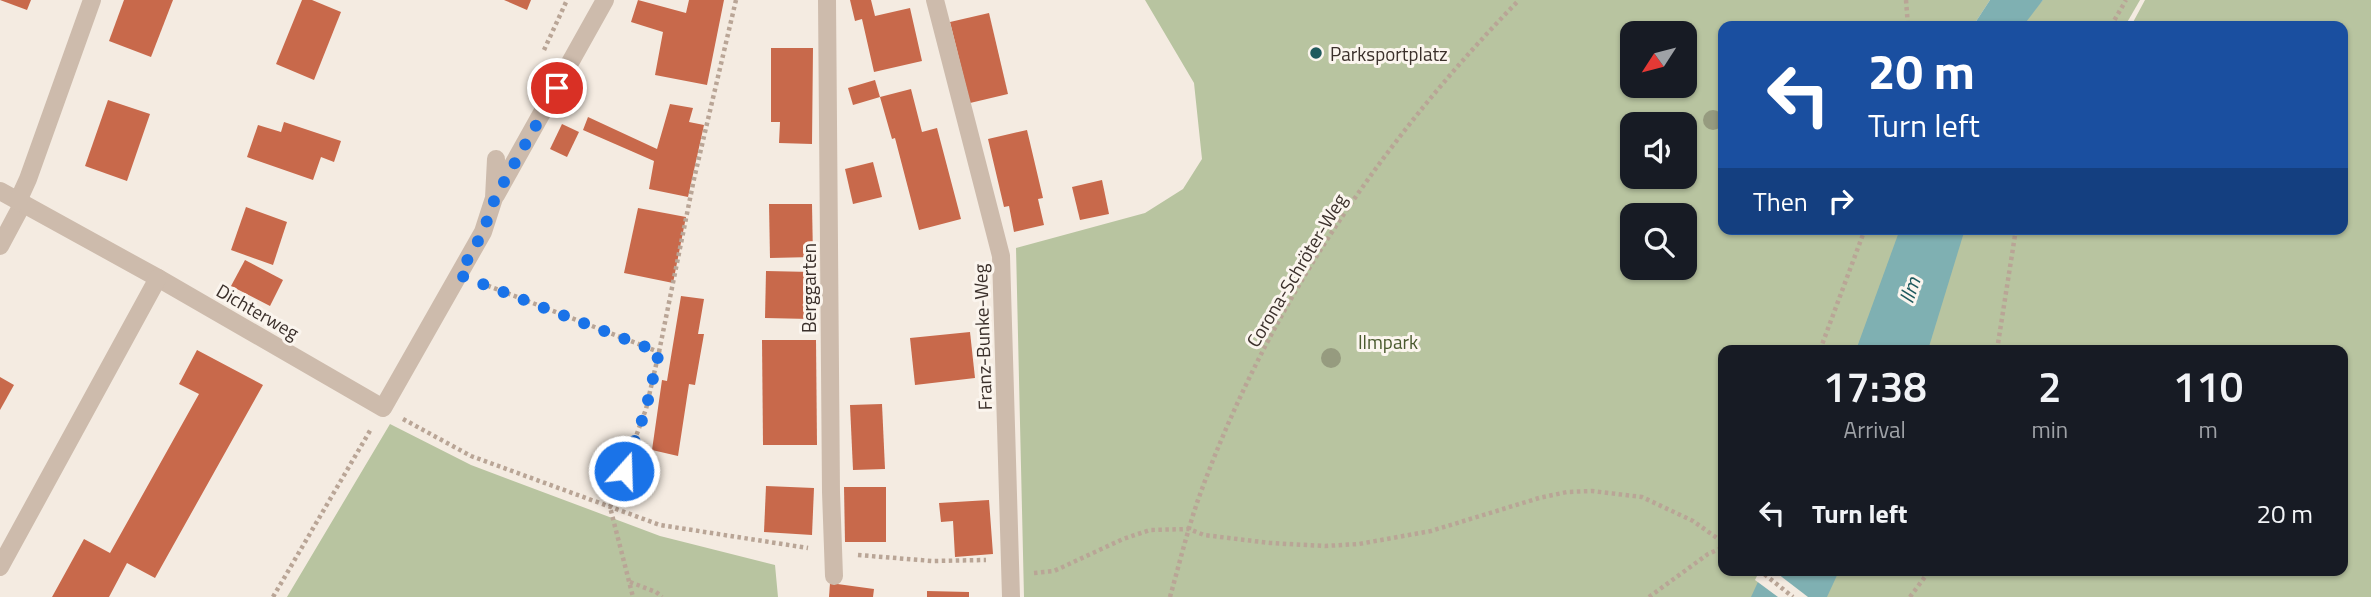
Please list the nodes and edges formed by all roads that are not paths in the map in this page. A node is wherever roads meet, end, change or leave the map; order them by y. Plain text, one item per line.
1 (92, 0) edge
2 (606, 0) edge
3 (827, 0) edge
4 (935, 0) edge
5 (496, 159) dead end
6 (0, 191) edge
7 (495, 198) junction
8 (21, 202) junction
9 (0, 246) edge
10 (158, 278) junction
11 (0, 567) edge
12 (834, 576) dead end
13 (1011, 597) edge

1 - 8 street
2 - 7 street
3 - 12 street, Berggarten
4 - 13 street, Franz-Bunke-Weg
5 - 7 street
6 - 8 street, Dichterweg
7 - 10 street, Dichterweg
8 - 9 street
8 - 10 street, Dichterweg
10 - 11 street

